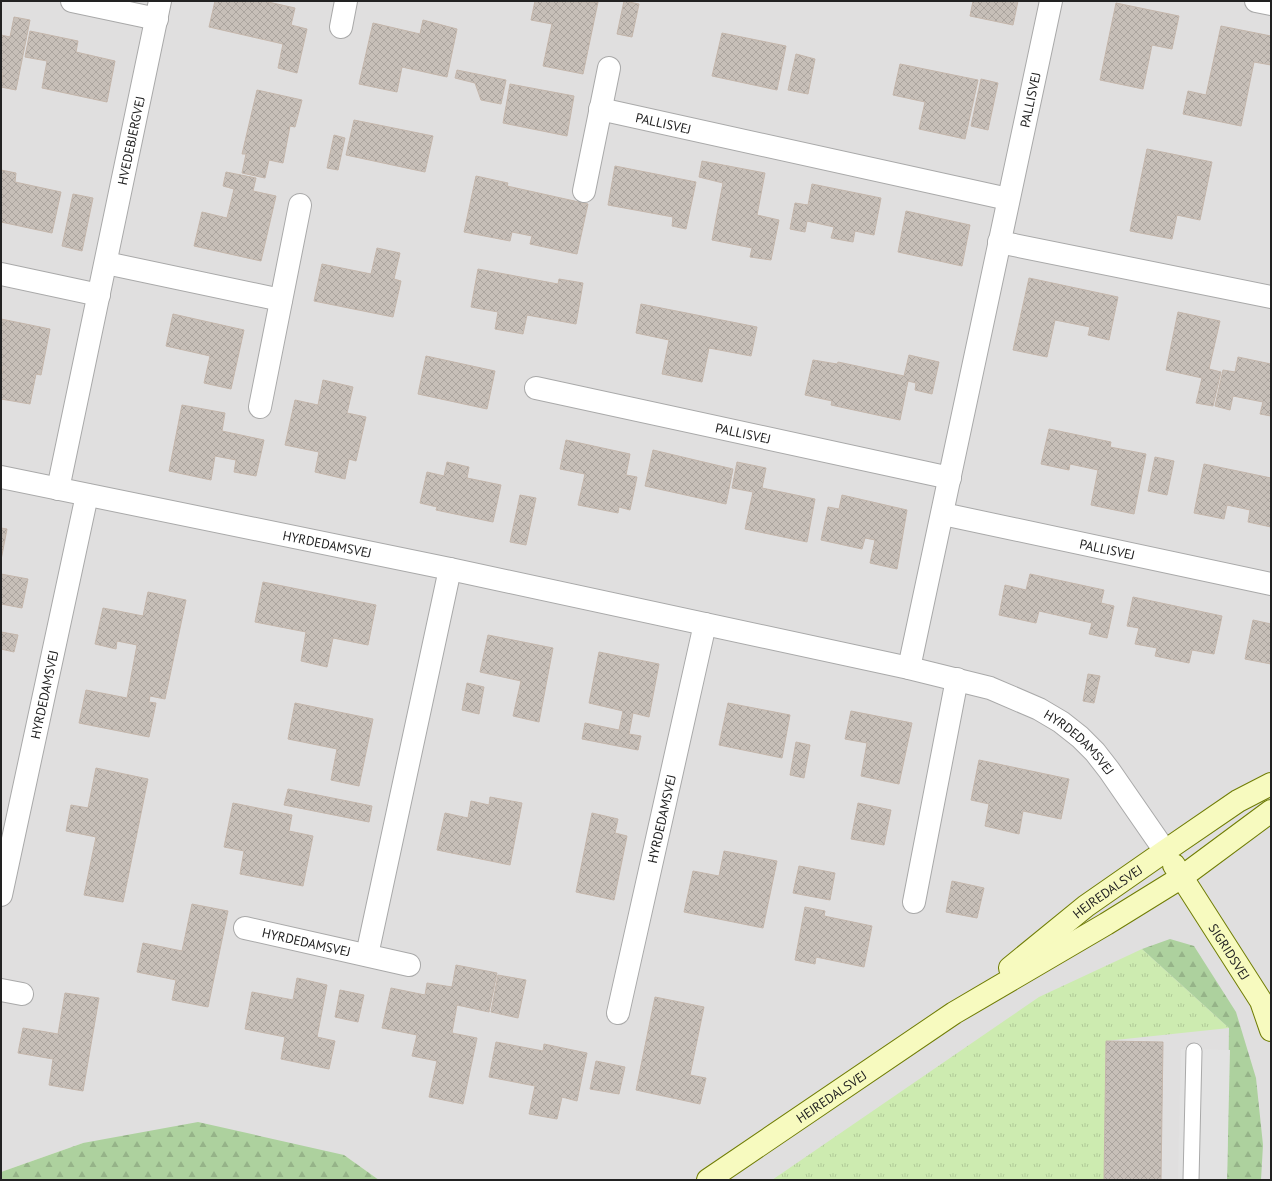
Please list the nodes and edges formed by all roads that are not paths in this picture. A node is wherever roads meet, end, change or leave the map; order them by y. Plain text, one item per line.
1 (72, 1) edge
2 (346, 1) edge
3 (1051, 1) edge
4 (1256, 1) edge
5 (1271, 4) edge
6 (159, 10) edge
7 (341, 27) dead end
8 (608, 68) dead end
9 (600, 109) junction
10 (584, 191) dead end
11 (1008, 199) junction
12 (300, 205) dead end
13 (999, 242) junction
14 (106, 263) junction
15 (1, 274) edge
16 (99, 295) junction
17 (1271, 297) edge
18 (281, 300) junction
19 (536, 388) dead end
20 (260, 407) dead end
21 (1, 477) edge
22 (950, 478) junction
23 (58, 489) junction
24 (86, 495) junction
25 (943, 514) junction
26 (450, 569) junction
27 (1271, 584) edge
28 (705, 624) junction
29 (909, 668) junction
30 (957, 679) junction
31 (1271, 784) edge
32 (1271, 811) edge
33 (1164, 851) junction
34 (1182, 877) junction
35 (1, 895) edge
36 (914, 902) dead end
37 (245, 928) dead end
38 (368, 955) junction
39 (409, 964) dead end
40 (618, 1013) dead end
41 (954, 1013) junction
42 (1271, 1030) edge
43 (1194, 1051) dead end
44 (708, 1180) edge
45 (1191, 1180) edge

1 - 6 street, HVEDEBJERGVEJ
2 - 7 street
3 - 11 street, PALLISVEJ
4 - 5 street
6 - 14 street, HVEDEBJERGVEJ
8 - 9 street
9 - 10 street
9 - 11 street, PALLISVEJ
11 - 13 street, PALLISVEJ
12 - 18 street
13 - 17 street
13 - 22 street, PALLISVEJ
14 - 16 street, HVEDEBJERGVEJ
14 - 18 street
15 - 16 street
16 - 23 street, HVEDEBJERGVEJ
18 - 20 street
19 - 22 street, PALLISVEJ
21 - 23 street, HYRDEDAMSVEJ
22 - 25 street, PALLISVEJ
23 - 24 street, HYRDEDAMSVEJ
24 - 26 street, HYRDEDAMSVEJ
24 - 35 street, HYRDEDAMSVEJ
25 - 27 street, PALLISVEJ
25 - 29 street, PALLISVEJ
26 - 28 street, HYRDEDAMSVEJ
26 - 38 street, HYRDEDAMSVEJ
28 - 29 street, HYRDEDAMSVEJ
28 - 40 street, HYRDEDAMSVEJ
29 - 30 street, HYRDEDAMSVEJ
30 - 33 street, HYRDEDAMSVEJ
30 - 36 street
31 - 33 street, HEJREDALSVEJ
32 - 34 street, HEJREDALSVEJ
33 - 34 street, SIGRIDSVEJ
33 - 41 street, HEJREDALSVEJ
34 - 41 street, HEJREDALSVEJ
34 - 42 street, SIGRIDSVEJ
37 - 38 street, HYRDEDAMSVEJ
38 - 39 street, HYRDEDAMSVEJ
41 - 44 street, HEJREDALSVEJ
43 - 45 lane

